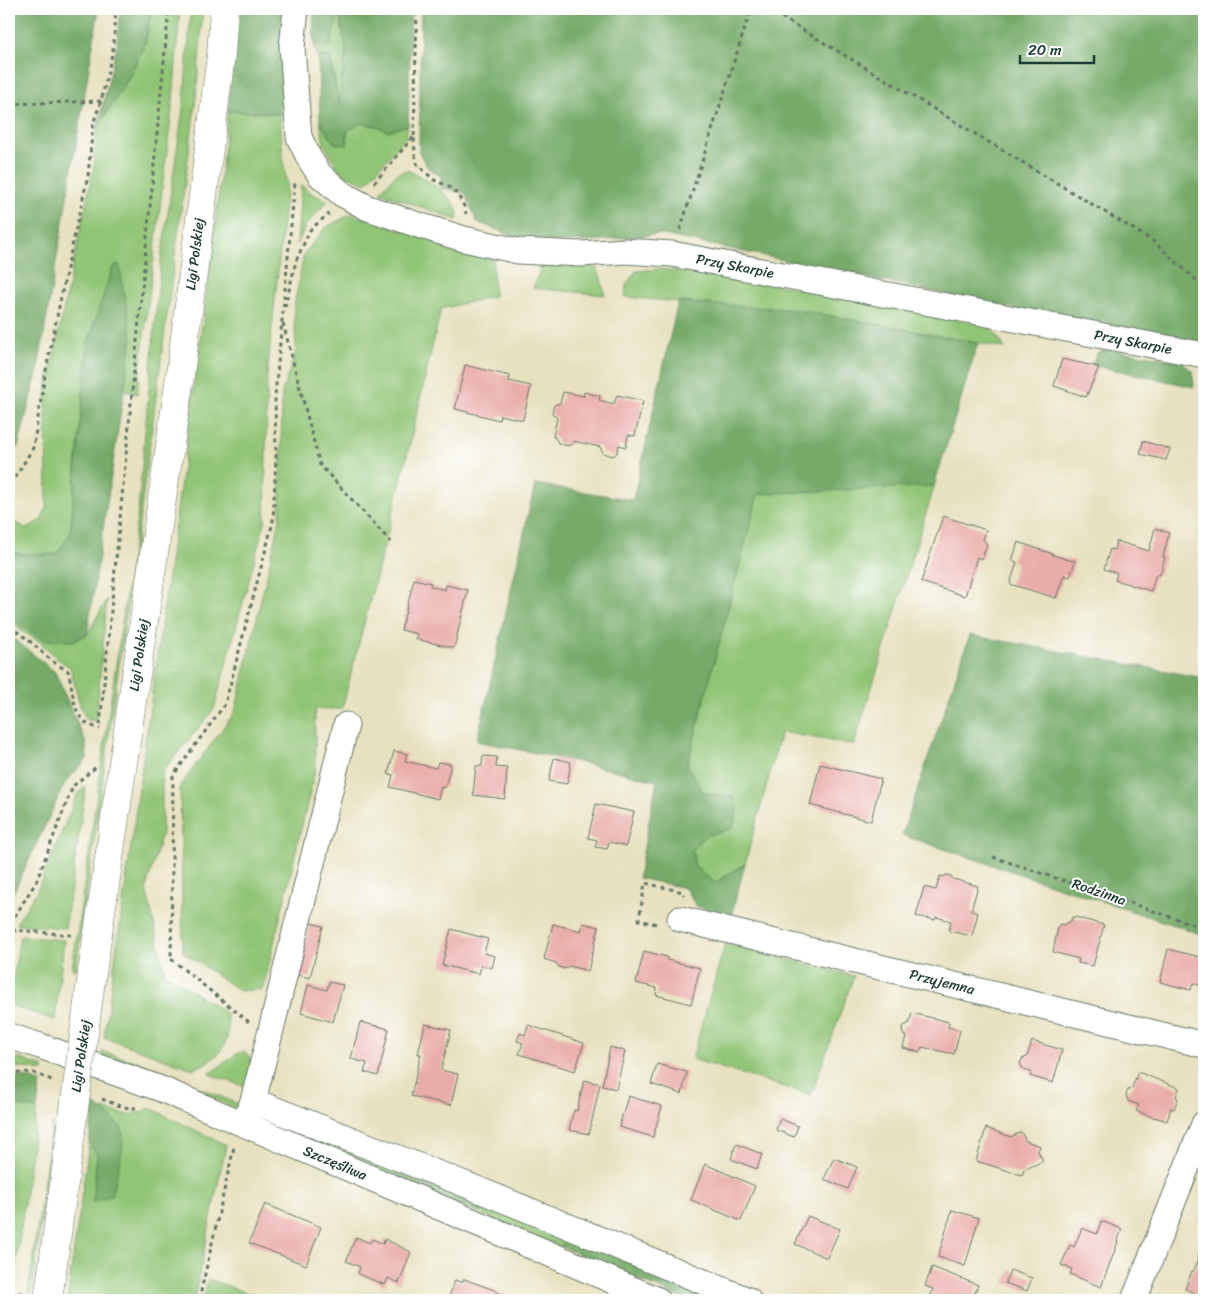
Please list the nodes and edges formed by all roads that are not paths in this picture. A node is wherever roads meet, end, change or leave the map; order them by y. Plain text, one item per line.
1 (224, 9) edge
2 (296, 9) edge
3 (1204, 355) edge
4 (346, 725) dead end
5 (680, 919) dead end
6 (9, 1036) edge
7 (1204, 1045) edge
8 (253, 1101) junction
9 (1204, 1124) edge
10 (240, 1133) junction
11 (48, 1300) edge
12 (658, 1300) edge
13 (748, 1300) edge
14 (1134, 1300) edge

1 - 11 main road, Ligi Polskiej, bridge
2 - 3 street, Przy Skarpie
4 - 8 street
5 - 7 street, Przyjemna
6 - 10 street, Szczęśliwa
8 - 10 street
8 - 13 street
9 - 14 street
10 - 12 street, Szczęśliwa

